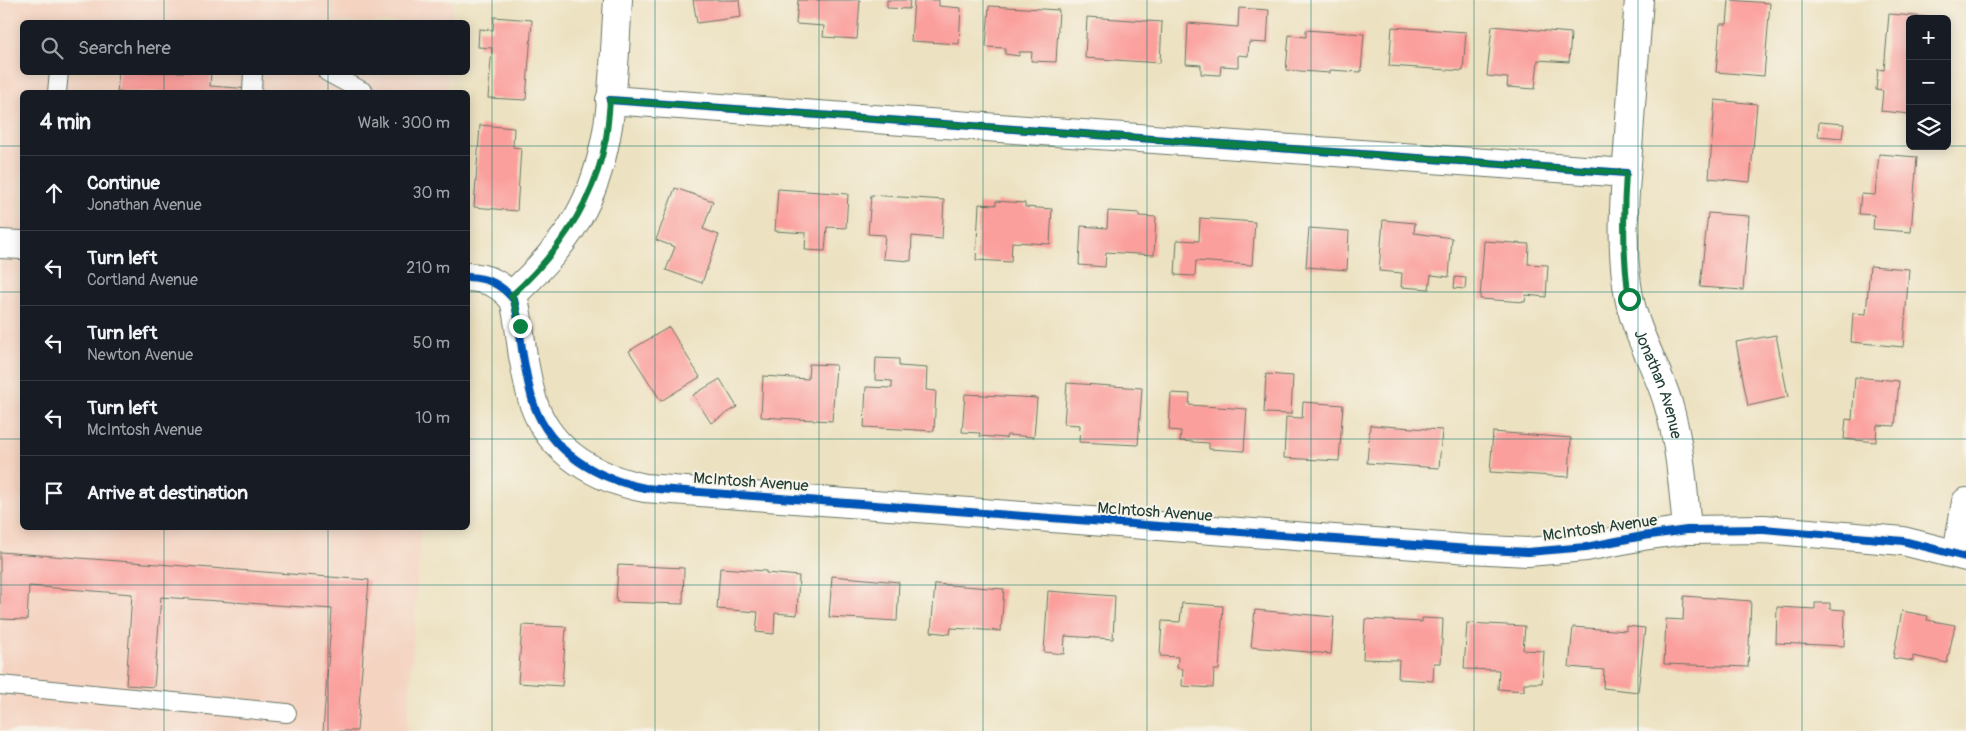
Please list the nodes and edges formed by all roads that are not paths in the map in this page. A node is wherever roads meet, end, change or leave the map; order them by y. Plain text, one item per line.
1 (618, 0) edge
2 (1638, 0) edge
3 (59, 75) edge
4 (253, 75) edge
5 (333, 75) edge
6 (57, 90) edge
7 (252, 90) edge
8 (360, 90) edge
9 (610, 100) junction
10 (1626, 173) junction
11 (0, 244) edge
12 (20, 245) edge
13 (470, 277) edge
14 (511, 296) junction
15 (1966, 502) edge
16 (1687, 530) junction
17 (1961, 556) edge
18 (0, 685) edge
19 (286, 713) dead end

1 - 9 street
2 - 10 street, Jonathan Avenue
3 - 6 lane
4 - 7 lane
5 - 8 lane
9 - 10 street
9 - 14 street
10 - 16 street, Jonathan Avenue
11 - 12 street
13 - 14 street
14 - 16 street, McIntosh Avenue
15 - 17 street
16 - 17 street, McIntosh Avenue
18 - 19 lane

